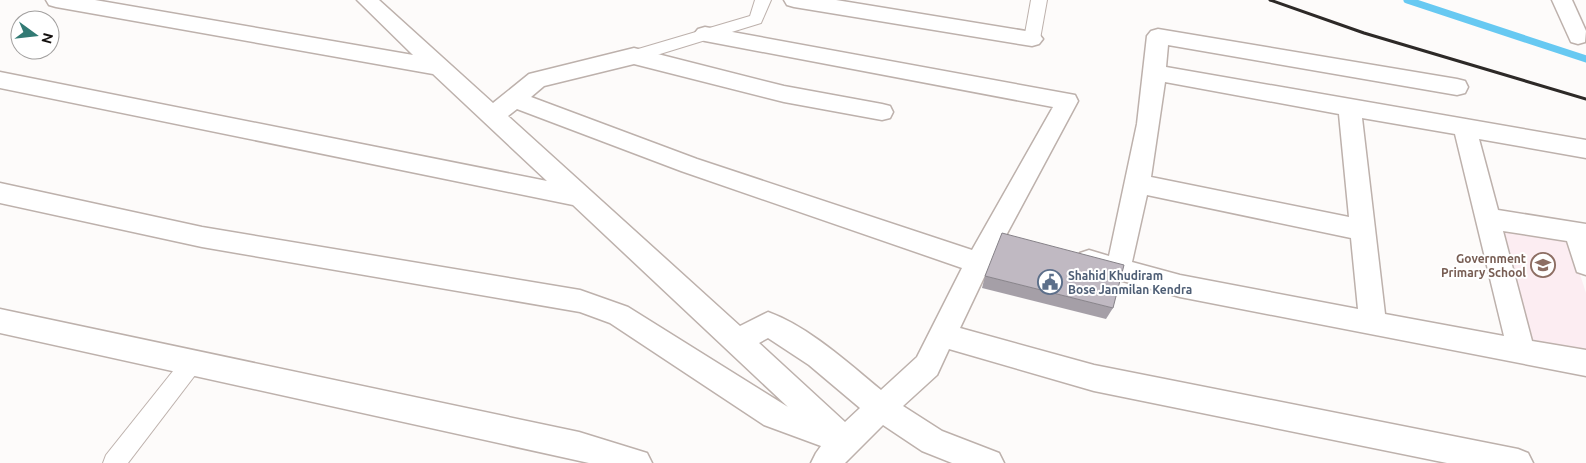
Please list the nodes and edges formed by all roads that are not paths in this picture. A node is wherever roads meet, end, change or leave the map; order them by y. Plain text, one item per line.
1 (56, 0) edge
2 (367, 0) edge
3 (764, 0) edge
4 (794, 0) edge
5 (1039, 0) edge
6 (885, 7) edge
7 (705, 34) junction
8 (1032, 39) joint
9 (634, 56) junction
10 (438, 67) junction
11 (1156, 73) junction
12 (0, 80) edge
13 (1457, 87) dead end
14 (514, 98) junction
15 (1350, 108) junction
16 (882, 112) dead end
17 (492, 116) junction
18 (1465, 129) junction
19 (1586, 148) edge
20 (1139, 184) junction
21 (0, 193) edge
22 (582, 198) junction
23 (1488, 219) junction
24 (1363, 230) junction
25 (1581, 233) edge
26 (1070, 256) edge
27 (978, 263) junction
28 (1586, 264) edge
29 (1118, 269) junction
30 (0, 321) edge
31 (1373, 324) junction
32 (942, 335) junction
33 (738, 341) junction
34 (1521, 351) junction
35 (192, 363) junction
36 (1586, 363) edge
37 (881, 408) junction
38 (845, 441) junction
39 (114, 463) edge
40 (637, 463) edge
41 (826, 463) edge
42 (989, 463) edge
43 (1518, 463) edge

1 - 10 street
2 - 10 street
3 - 7 street
4 - 6 street
5 - 8 street
6 - 8 street
7 - 9 street
7 - 27 street
9 - 14 street
9 - 16 street
10 - 17 street
11 - 13 street
11 - 15 street
11 - 20 street
12 - 22 street
14 - 17 street
14 - 27 street
15 - 18 street
15 - 24 street
17 - 22 street
18 - 19 street
18 - 23 street
20 - 24 street
20 - 29 street
21 - 38 street
22 - 33 street
23 - 25 street
23 - 34 street
24 - 31 street
25 - 28 street
26 - 29 street
27 - 32 street
29 - 31 street
30 - 35 street
31 - 34 street
32 - 37 street
32 - 43 street
33 - 37 street
33 - 38 street
34 - 36 street
35 - 39 street
35 - 40 street
37 - 38 street
37 - 42 street
38 - 41 street

